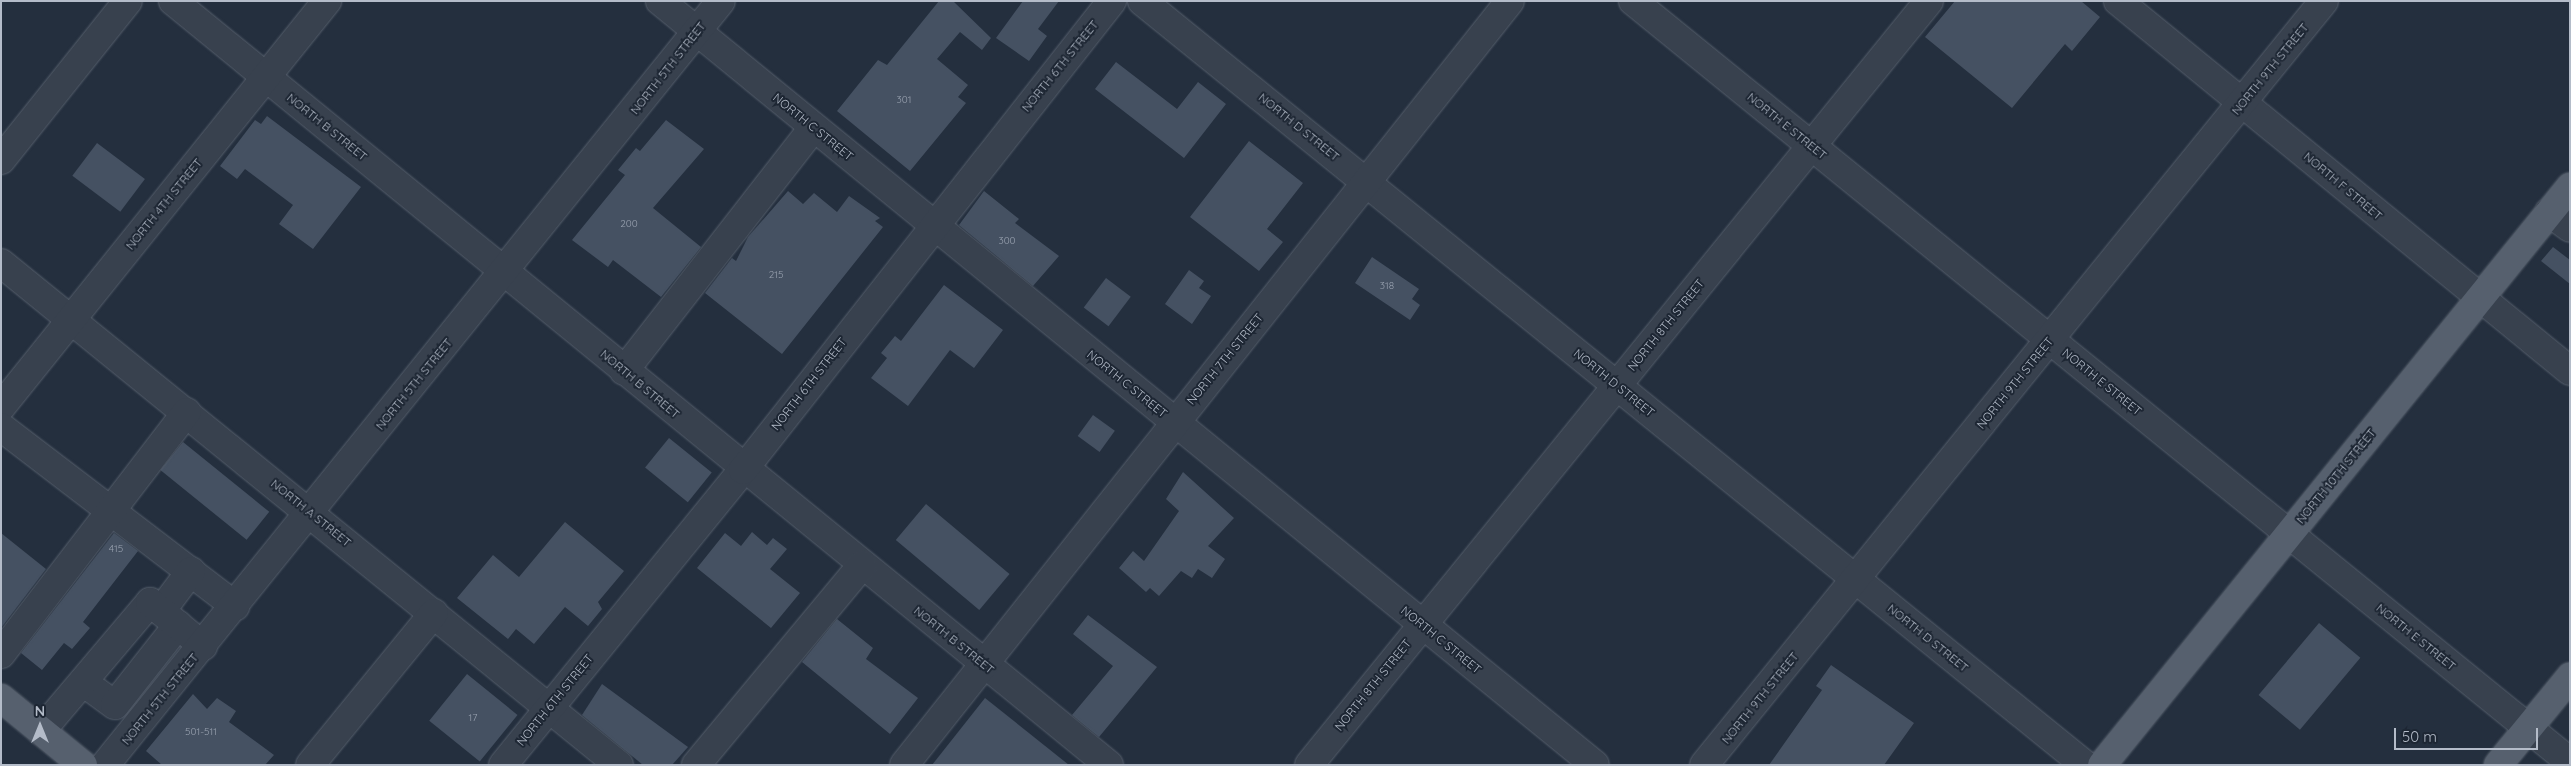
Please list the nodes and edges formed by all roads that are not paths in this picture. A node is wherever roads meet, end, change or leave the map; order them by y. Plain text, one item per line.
1 (128, 1) edge
2 (173, 1) edge
3 (327, 1) edge
4 (660, 1) edge
5 (721, 1) edge
6 (1112, 1) edge
7 (1142, 1) edge
8 (1510, 1) edge
9 (1633, 1) edge
10 (1929, 1) edge
11 (2118, 1) edge
12 (2324, 1) edge
13 (697, 32) junction
14 (266, 77) junction
15 (2242, 103) junction
16 (814, 127) junction
17 (1811, 146) junction
18 (1, 160) edge
19 (1367, 182) junction
20 (2570, 187) edge
21 (2559, 220) edge
22 (932, 225) junction
23 (1, 262) edge
24 (506, 273) junction
25 (2478, 298) junction
26 (71, 320) junction
27 (2050, 340) junction
28 (624, 371) junction
29 (2570, 371) edge
30 (1616, 385) junction
31 (1, 407) edge
32 (187, 412) junction
33 (1175, 422) junction
34 (1, 427) edge
35 (743, 470) junction
36 (112, 511) junction
37 (310, 512) junction
38 (2290, 534) junction
39 (862, 565) junction
40 (191, 571) junction
41 (1856, 580) junction
42 (235, 606) junction
43 (434, 613) junction
44 (170, 618) junction
45 (1422, 624) junction
46 (203, 646) junction
47 (1, 654) edge
48 (984, 664) junction
49 (2570, 677) edge
50 (83, 682) junction
51 (1, 698) edge
52 (548, 706) junction
53 (2528, 728) junction
54 (41, 731) junction
55 (2570, 762) edge
56 (83, 765) edge
57 (105, 765) edge
58 (310, 765) edge
59 (504, 765) edge
60 (619, 765) edge
61 (696, 765) edge
62 (904, 765) edge
63 (1109, 765) edge
64 (1309, 765) edge
65 (1595, 765) edge
66 (1704, 765) edge
67 (2084, 765) edge
68 (2102, 765) edge
69 (2498, 765) edge

1 - 18 street
2 - 14 street, NORTH B STREET
3 - 14 street, NORTH 4TH STREET
4 - 13 street, NORTH C STREET
5 - 13 street, NORTH 5TH STREET
6 - 22 street, NORTH 6TH STREET
7 - 19 street, NORTH D STREET
8 - 19 street, NORTH 7TH STREET
9 - 17 street, NORTH E STREET
10 - 17 street, NORTH 8TH STREET
11 - 15 street, NORTH F STREET
12 - 15 street, NORTH 9TH STREET
13 - 16 street, NORTH C STREET
13 - 24 street, NORTH 5TH STREET
14 - 24 street, NORTH B STREET
14 - 26 street, NORTH 4TH STREET
15 - 25 street, NORTH F STREET
15 - 27 street, NORTH 9TH STREET
16 - 22 street, NORTH C STREET
16 - 28 street
17 - 27 street, NORTH E STREET
17 - 30 street, NORTH 8TH STREET
19 - 30 street, NORTH D STREET
19 - 33 street, NORTH 7TH STREET
20 - 21 main road, NORTH 10TH STREET
21 - 25 main road, NORTH 10TH STREET
22 - 33 street, NORTH C STREET
22 - 35 street, NORTH 6TH STREET
23 - 26 street, NORTH A STREET
24 - 28 street, NORTH B STREET
24 - 37 street, NORTH 5TH STREET
25 - 29 street, NORTH F STREET
25 - 38 main road, NORTH 10TH STREET
26 - 31 street, NORTH 4TH STREET
26 - 32 street, NORTH A STREET
27 - 38 street, NORTH E STREET
27 - 41 street, NORTH 9TH STREET
28 - 35 street, NORTH B STREET
30 - 41 street, NORTH D STREET
30 - 45 street, NORTH 8TH STREET
32 - 36 street
32 - 37 street, NORTH A STREET
33 - 45 street, NORTH C STREET
33 - 48 street, NORTH 7TH STREET
34 - 36 street
35 - 39 street, NORTH B STREET
35 - 52 street, NORTH 6TH STREET
36 - 40 street
36 - 47 street
37 - 42 street, NORTH 5TH STREET
37 - 43 street, NORTH A STREET
38 - 53 street, NORTH E STREET
38 - 68 main road, NORTH 10TH STREET
39 - 48 street, NORTH B STREET
39 - 61 street
40 - 42 street
40 - 44 street
41 - 66 street, NORTH 9TH STREET
41 - 67 street, NORTH D STREET
42 - 46 street, NORTH 5TH STREET
43 - 52 street, NORTH A STREET
43 - 58 street
44 - 46 street
44 - 50 street
44 - 50 street
45 - 64 street, NORTH 8TH STREET
45 - 65 street, NORTH C STREET
46 - 57 street, NORTH 5TH STREET
48 - 62 street, NORTH 7TH STREET
48 - 63 street, NORTH B STREET
49 - 53 main road
50 - 54 street
51 - 54 main road
52 - 59 street, NORTH 6TH STREET
52 - 60 street, NORTH A STREET
53 - 55 street, NORTH E STREET
53 - 69 main road
54 - 56 main road

